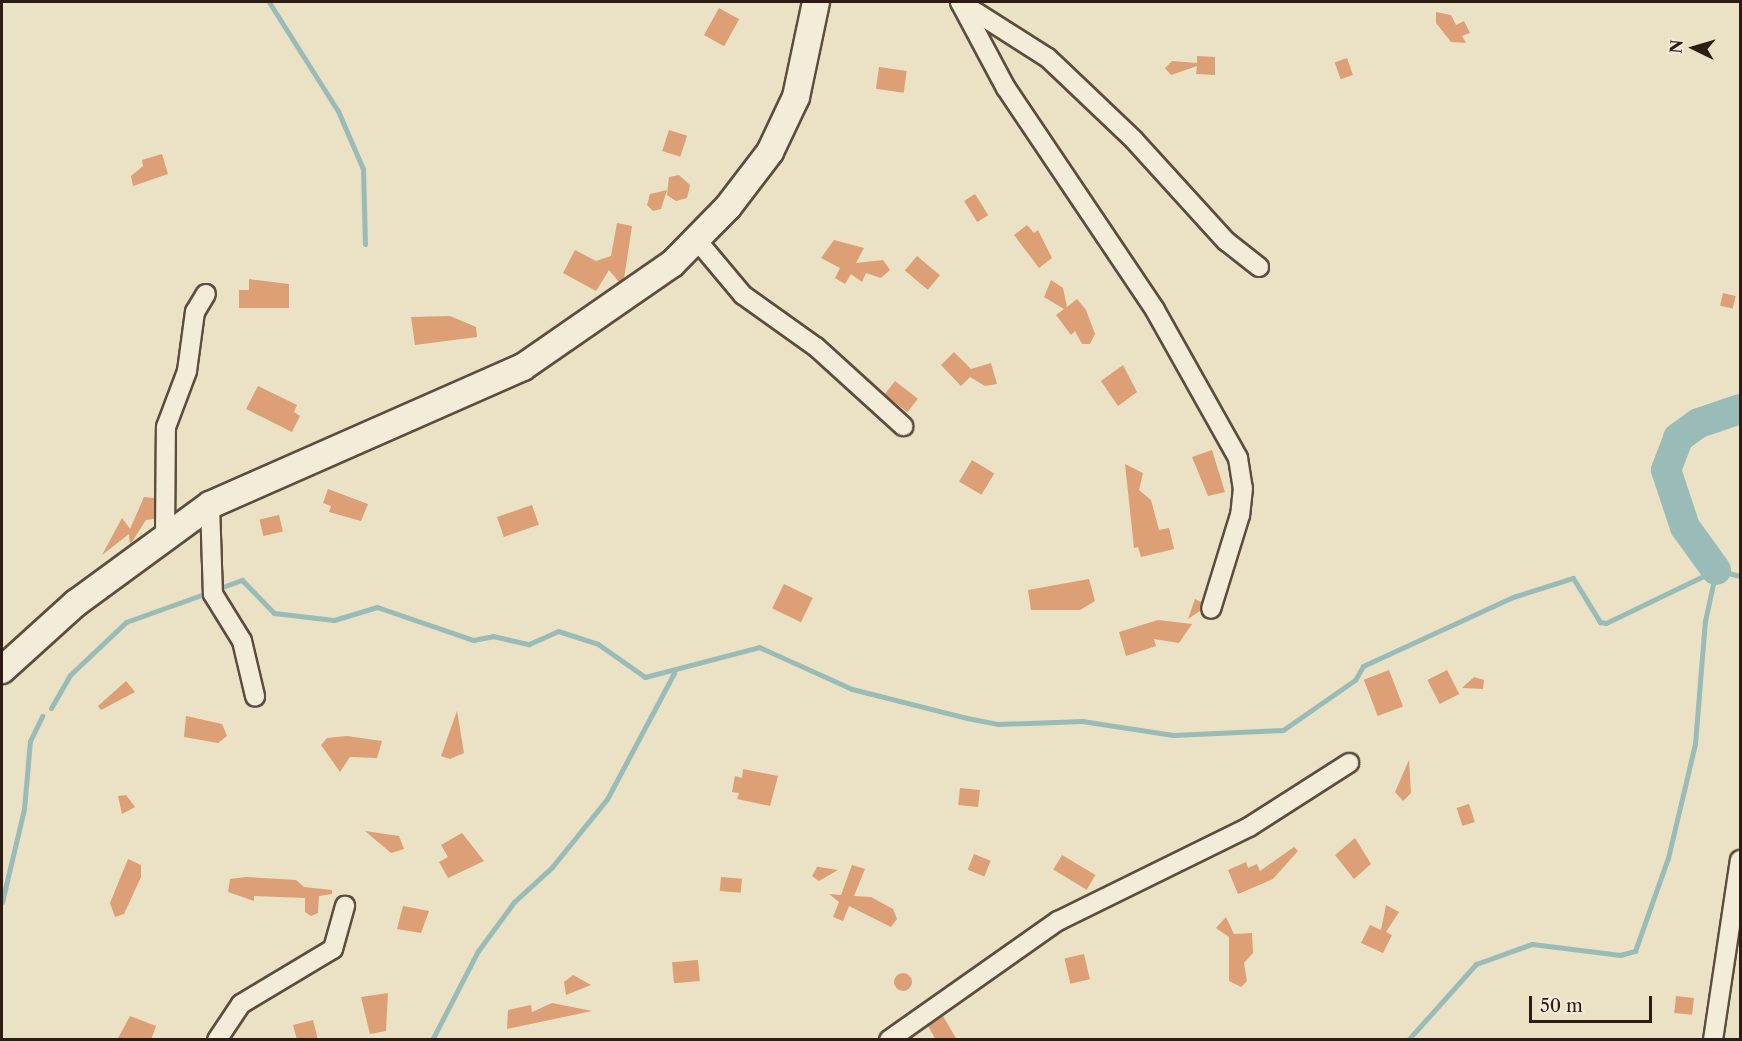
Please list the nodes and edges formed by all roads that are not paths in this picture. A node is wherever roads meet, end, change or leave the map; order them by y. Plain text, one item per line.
1 (817, 2) edge
2 (960, 2) edge
3 (696, 239) junction
4 (1259, 267) dead end
5 (206, 294) dead end
6 (903, 426) dead end
7 (210, 505) junction
8 (165, 535) junction
9 (1210, 609) dead end
10 (2, 670) edge
11 (255, 696) dead end
12 (1348, 764) dead end
13 (1740, 860) edge
14 (345, 906) dead end
15 (217, 1040) edge
16 (889, 1040) edge
17 (1713, 1040) edge

1 - 3 street
2 - 4 street
2 - 9 street
3 - 6 street
3 - 7 street
5 - 8 street
7 - 8 street
7 - 11 street
8 - 10 street
12 - 16 street
13 - 17 street
14 - 15 street

